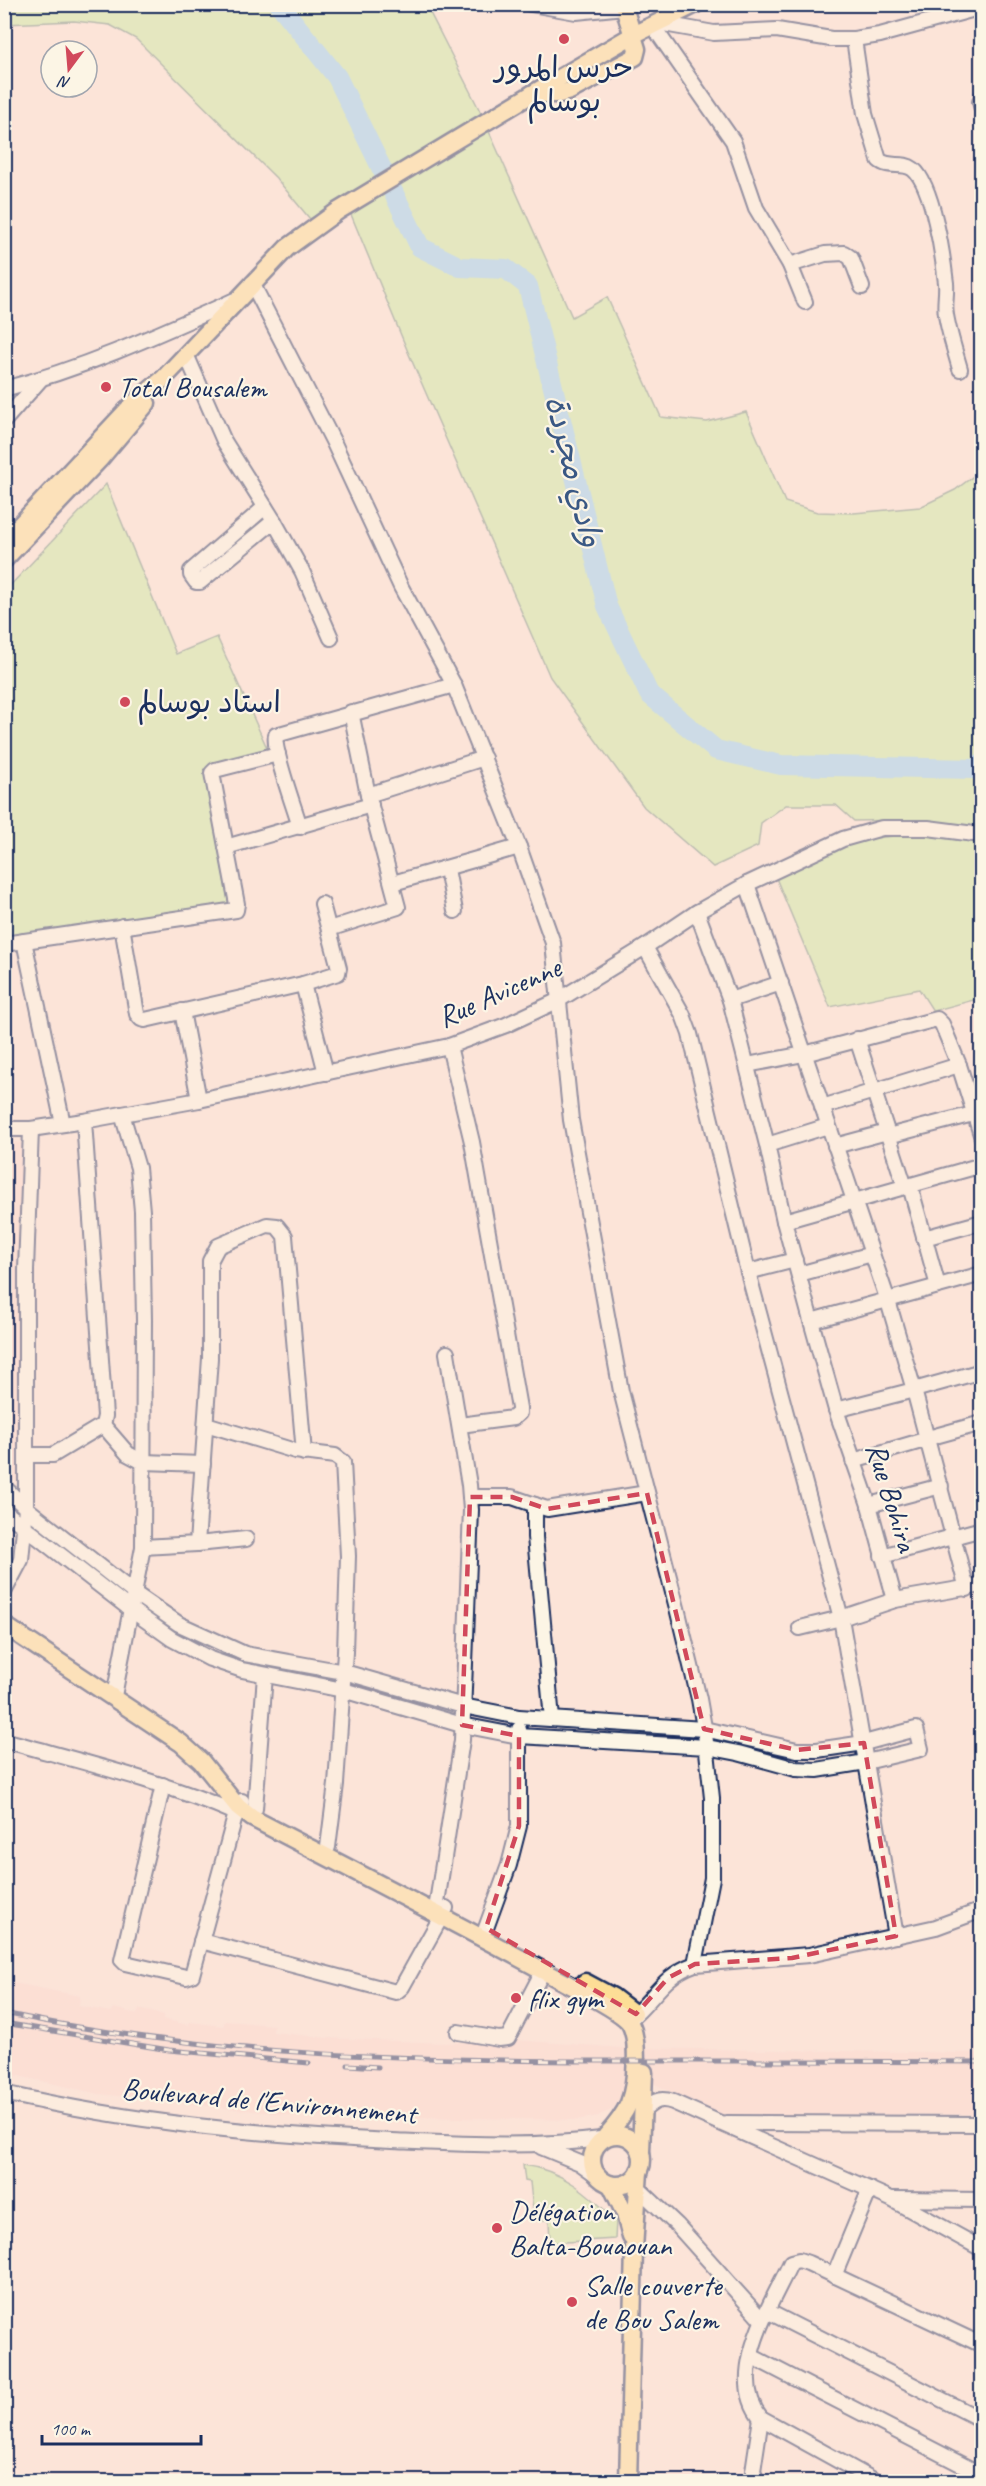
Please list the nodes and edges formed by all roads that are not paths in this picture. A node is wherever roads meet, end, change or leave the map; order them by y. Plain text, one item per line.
1 (531, 4) edge
2 (696, 4) edge
3 (623, 6) edge
4 (981, 7) edge
5 (656, 24) junction
6 (633, 35) junction
7 (854, 39) junction
8 (981, 96) edge
9 (981, 109) edge
10 (790, 265) junction
11 (252, 283) junction
12 (862, 287) dead end
13 (236, 300) junction
14 (805, 302) dead end
15 (186, 354) junction
16 (960, 369) dead end
17 (40, 380) junction
18 (4, 388) edge
19 (4, 421) edge
20 (76, 475) junction
21 (265, 507) junction
22 (274, 522) junction
23 (4, 542) edge
24 (4, 560) edge
25 (331, 638) dead end
26 (454, 685) junction
27 (351, 712) junction
28 (278, 754) junction
29 (484, 758) junction
30 (370, 800) junction
31 (300, 827) junction
32 (981, 835) edge
33 (226, 847) junction
34 (519, 847) junction
35 (447, 869) junction
36 (393, 883) junction
37 (747, 884) junction
38 (322, 904) dead end
39 (455, 911) dead end
40 (698, 912) junction
41 (122, 926) junction
42 (329, 929) junction
43 (24, 941) junction
44 (4, 944) edge
45 (645, 947) junction
46 (781, 983) junction
47 (303, 984) junction
48 (730, 1000) junction
49 (557, 1001) junction
50 (182, 1011) junction
51 (857, 1039) junction
52 (449, 1046) junction
53 (804, 1054) junction
54 (747, 1065) junction
55 (959, 1065) junction
56 (326, 1073) junction
57 (873, 1090) junction
58 (200, 1100) junction
59 (822, 1107) junction
60 (122, 1114) junction
61 (974, 1114) junction
62 (84, 1121) junction
63 (63, 1124) junction
64 (828, 1126) junction
65 (4, 1129) edge
66 (31, 1129) junction
67 (888, 1134) junction
68 (981, 1138) edge
69 (767, 1145) junction
70 (835, 1146) junction
71 (981, 1165) edge
72 (908, 1187) junction
73 (854, 1200) junction
74 (784, 1221) junction
75 (981, 1222) edge
76 (924, 1239) junction
77 (872, 1254) junction
78 (797, 1267) junction
79 (748, 1272) junction
80 (981, 1274) edge
81 (938, 1286) junction
82 (888, 1301) junction
83 (811, 1321) junction
84 (447, 1353) dead end
85 (981, 1371) edge
86 (914, 1390) junction
87 (836, 1410) junction
88 (981, 1423) edge
89 (206, 1424) junction
90 (103, 1425) junction
91 (460, 1425) junction
92 (928, 1438) junction
93 (304, 1453) junction
94 (26, 1455) junction
95 (854, 1461) junction
96 (143, 1462) junction
97 (203, 1464) junction
98 (941, 1486) junction
99 (4, 1487) edge
100 (647, 1493) junction
101 (470, 1497) junction
102 (535, 1505) junction
103 (868, 1505) junction
104 (26, 1508) junction
105 (4, 1511) edge
106 (24, 1528) junction
107 (981, 1528) edge
108 (954, 1537) junction
109 (246, 1539) dead end
110 (197, 1544) junction
111 (143, 1546) junction
112 (882, 1556) junction
113 (981, 1586) edge
114 (967, 1589) junction
115 (4, 1592) edge
116 (134, 1593) junction
117 (895, 1600) junction
118 (130, 1610) junction
119 (841, 1618) junction
120 (4, 1624) edge
121 (800, 1628) dead end
122 (344, 1672) junction
123 (265, 1675) junction
124 (343, 1690) junction
125 (114, 1696) junction
126 (463, 1706) junction
127 (519, 1717) junction
128 (552, 1719) junction
129 (462, 1725) junction
130 (704, 1729) junction
131 (519, 1736) junction
132 (4, 1740) edge
133 (864, 1743) junction
134 (706, 1747) junction
135 (866, 1762) junction
136 (163, 1785) junction
137 (243, 1808) junction
138 (328, 1847) junction
139 (442, 1909) junction
140 (981, 1910) edge
141 (486, 1928) junction
142 (896, 1936) junction
143 (201, 1941) junction
144 (695, 1964) junction
145 (543, 1971) junction
146 (632, 2018) junction
147 (458, 2032) dead end
148 (4, 2093) edge
149 (642, 2112) junction
150 (718, 2123) junction
151 (981, 2124) edge
152 (604, 2138) junction
153 (530, 2144) junction
154 (641, 2152) junction
155 (639, 2171) junction
156 (604, 2180) junction
157 (639, 2188) junction
158 (870, 2189) junction
159 (891, 2199) junction
160 (981, 2200) edge
161 (634, 2249) junction
162 (981, 2249) edge
163 (834, 2276) junction
164 (764, 2316) junction
165 (981, 2345) edge
166 (751, 2356) junction
167 (762, 2418) junction
168 (981, 2420) edge
169 (981, 2475) edge
170 (628, 2481) edge
171 (757, 2481) edge
172 (877, 2481) edge

1 - 3 street
2 - 5 main road
3 - 6 main road
4 - 7 street
5 - 6 main road
5 - 7 street
5 - 10 street
6 - 11 main road
7 - 16 street
8 - 9 street
10 - 12 street
10 - 14 street
11 - 13 main road
11 - 26 street
13 - 15 main road
13 - 17 street
15 - 20 main road
15 - 21 street
17 - 18 street
17 - 19 street
20 - 23 main road
20 - 24 main road
21 - 22 street
21 - 22 street
22 - 25 street
26 - 27 street
26 - 29 street
27 - 28 street
27 - 30 street
28 - 31 street
28 - 33 street
29 - 30 street
29 - 34 street
30 - 31 street
30 - 36 street
31 - 33 street
32 - 37 street, Rue Avicenne
33 - 41 street
34 - 35 street
34 - 49 street
35 - 36 street
35 - 39 street
36 - 42 street
37 - 40 street, Rue Avicenne
37 - 46 street
38 - 42 street
40 - 45 street, Rue Avicenne
40 - 48 street, Rue Bohira
41 - 43 street
41 - 50 street
42 - 47 street
43 - 44 street
43 - 63 street
45 - 49 street, Rue Avicenne
45 - 79 street
46 - 48 street
46 - 53 street
47 - 50 street
47 - 56 street
48 - 54 street, Rue Bohira
49 - 52 street, Rue Avicenne
49 - 100 street
50 - 58 street
51 - 53 street
51 - 55 street
51 - 57 street
52 - 56 street, Rue Avicenne
52 - 91 street
53 - 54 street
53 - 59 street
54 - 69 street, Rue Bohira
55 - 57 street
55 - 61 street
56 - 58 street, Rue Avicenne
57 - 59 street
57 - 67 street
58 - 60 street, Rue Avicenne
59 - 64 street
60 - 62 street, Rue Avicenne
60 - 96 street
61 - 67 street
61 - 68 street
62 - 63 street, Rue Avicenne
62 - 90 street
63 - 66 street, Rue Avicenne
64 - 69 street
64 - 70 street
65 - 66 street, Rue Avicenne
66 - 94 street
67 - 70 street
67 - 72 street
69 - 74 street, Rue Bohira
70 - 73 street
71 - 72 street
72 - 73 street
72 - 76 street
73 - 74 street
73 - 77 street
74 - 78 street, Rue Bohira
75 - 76 street
76 - 81 street
77 - 78 street
77 - 82 street
78 - 79 street
78 - 83 street, Rue Bohira
79 - 119 street
80 - 81 street
81 - 82 street
82 - 83 street
82 - 86 street
83 - 87 street, Rue Bohira
84 - 91 street
85 - 86 street
86 - 87 street
86 - 92 street
87 - 95 street, Rue Bohira
88 - 92 street
89 - 93 street
89 - 93 street
89 - 97 street
90 - 94 street
90 - 96 street
91 - 101 street
92 - 95 street
92 - 98 street
93 - 122 street
94 - 104 street
95 - 103 street, Rue Bohira
96 - 97 street
96 - 111 street
97 - 110 street
98 - 103 street
98 - 108 street
99 - 104 street
100 - 102 street
100 - 130 street
101 - 102 street
101 - 126 street
102 - 128 street
103 - 112 street, Rue Bohira
104 - 106 street
104 - 116 street
105 - 106 street
106 - 115 street
106 - 118 street
107 - 108 street
108 - 112 street
108 - 114 street
109 - 110 street
110 - 111 street
111 - 116 street
112 - 117 street, Rue Bohira
113 - 114 street, Rue Bohira
114 - 117 street, Rue Bohira
116 - 118 street
116 - 122 street
117 - 119 street, Rue Bohira
118 - 123 street
118 - 125 street
119 - 121 street, Rue Bohira
119 - 133 street
120 - 125 main road
122 - 124 street
122 - 126 street
123 - 124 street
123 - 137 street
124 - 129 street
124 - 138 street
125 - 137 main road
126 - 127 street
126 - 129 street
127 - 128 street
127 - 131 street
128 - 130 street
129 - 131 street
129 - 139 street
130 - 133 street
130 - 134 street
131 - 134 street
131 - 141 street
132 - 136 street
133 - 135 street
133 - 135 street
134 - 135 street
134 - 144 street
135 - 142 street
136 - 137 street
136 - 143 street
137 - 138 main road
137 - 139 main road
137 - 143 street
138 - 139 main road
139 - 141 main road
139 - 143 street
139 - 145 main road
140 - 142 street
141 - 146 main road
142 - 144 street
144 - 146 street
145 - 146 main road
145 - 147 street
146 - 149 main road
146 - 152 main road
148 - 153 street, Boulevard de l'Environnement
149 - 150 street
149 - 154 main road
150 - 151 street
150 - 158 street
152 - 153 street, Boulevard de l'Environnement
152 - 154 main road
152 - 156 main road
153 - 156 street
154 - 155 main road
155 - 156 main road
155 - 157 main road
156 - 161 main road
157 - 161 main road
157 - 164 street
158 - 159 street
158 - 163 street
159 - 160 street
159 - 162 street
161 - 170 main road
163 - 164 street
163 - 165 street
164 - 166 street
164 - 168 street
166 - 167 street
166 - 169 street
167 - 171 street
167 - 172 street

